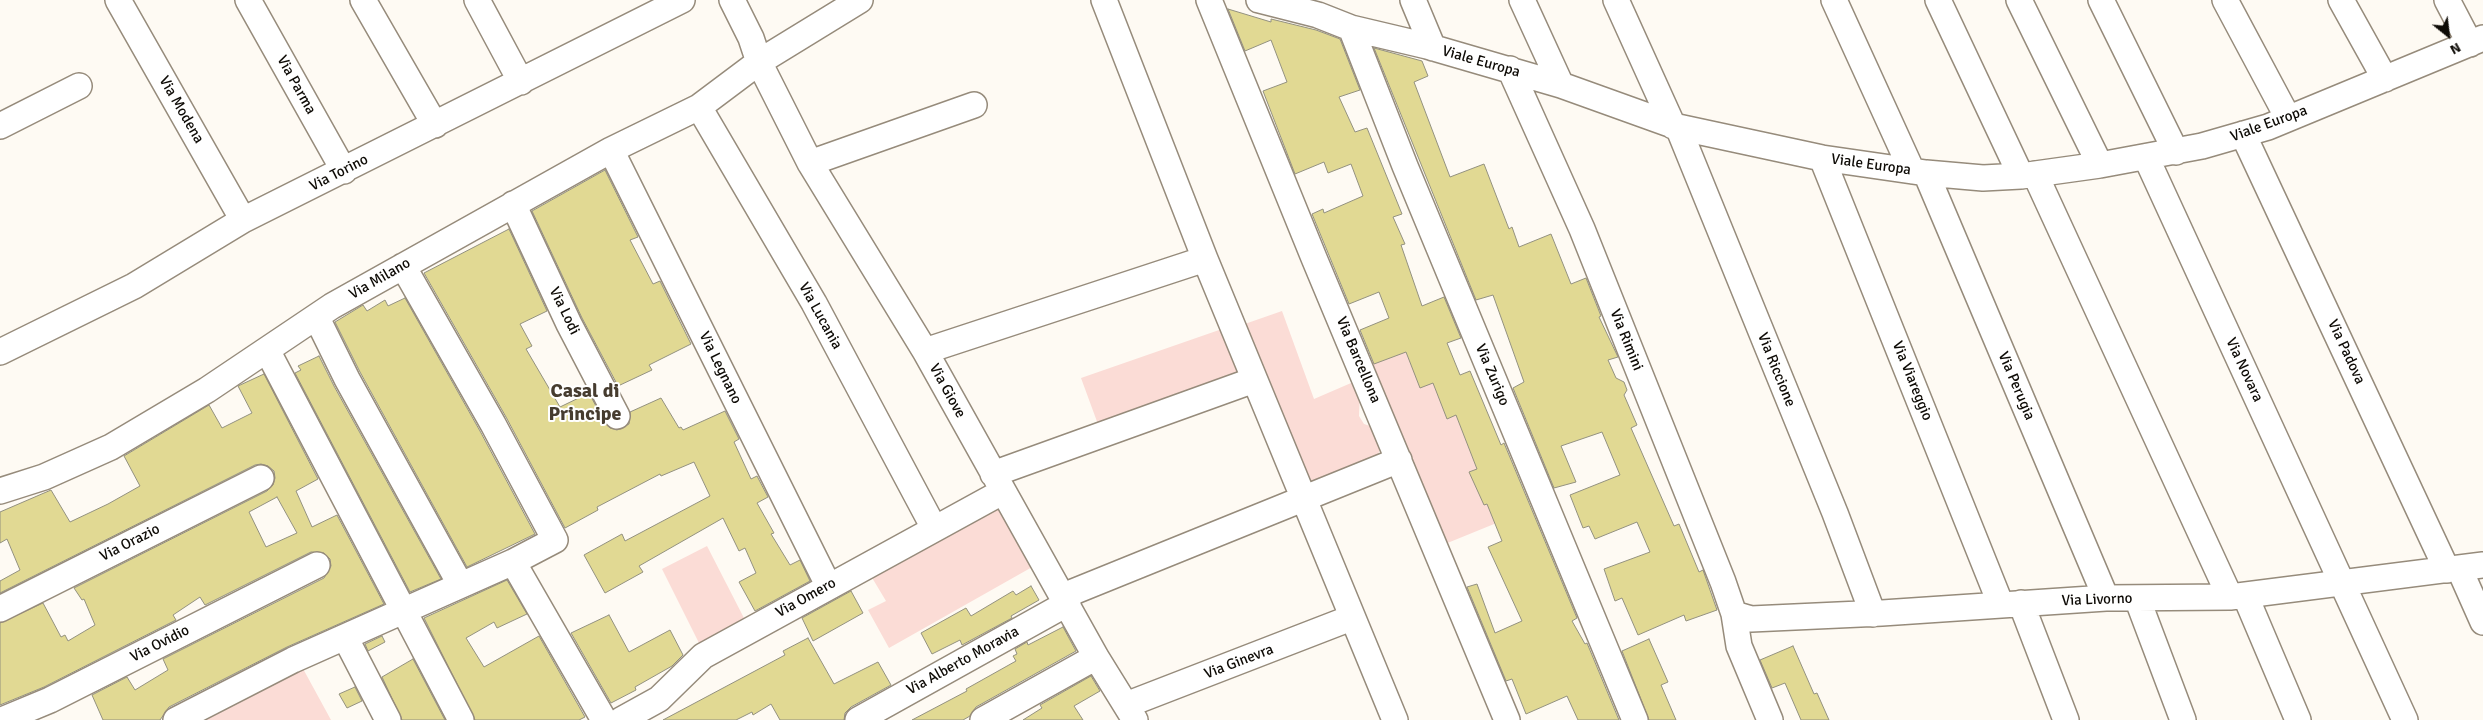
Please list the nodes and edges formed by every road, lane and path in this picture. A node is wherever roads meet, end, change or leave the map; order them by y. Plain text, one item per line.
1 (118, 0) edge
2 (248, 0) edge
3 (363, 0) edge
4 (477, 0) edge
5 (682, 0) edge
6 (732, 0) edge
7 (860, 0) edge
8 (1104, 0) edge
9 (1209, 0) edge
10 (1259, 0) edge
11 (1413, 0) edge
12 (1522, 0) edge
13 (1616, 0) edge
14 (1834, 0) edge
15 (1938, 0) edge
16 (2019, 0) edge
17 (2101, 0) edge
18 (2225, 0) edge
19 (2342, 0) edge
20 (2447, 0) edge
21 (1314, 7) edge
22 (1351, 28) junction
23 (2476, 41) edge
24 (1433, 48) junction
25 (759, 62) junction
26 (1510, 69) junction
27 (2385, 79) junction
28 (521, 82) junction
29 (1561, 85) junction
30 (79, 86) dead end
31 (974, 105) dead end
32 (699, 107) junction
33 (2288, 118) junction
34 (435, 125) junction
35 (0, 126) edge
36 (1675, 126) junction
37 (2244, 134) junction
38 (612, 150) junction
39 (2176, 152) junction
40 (2146, 157) junction
41 (1822, 158) junction
42 (810, 163) junction
43 (2100, 165) junction
44 (344, 171) junction
45 (1919, 172) junction
46 (2028, 175) junction
47 (513, 204) junction
48 (244, 220) junction
49 (1205, 259) junction
50 (403, 266) junction
51 (317, 318) junction
52 (267, 350) junction
53 (0, 352) edge
54 (925, 352) junction
55 (1254, 380) junction
56 (617, 416) dead end
57 (1399, 460) junction
58 (260, 478) dead end
59 (997, 483) junction
60 (0, 491) edge
61 (1302, 499) junction
62 (934, 528) junction
63 (513, 562) junction
64 (317, 565) dead end
65 (2483, 565) edge
66 (2453, 569) junction
67 (460, 584) junction
68 (2342, 584) junction
69 (828, 585) junction
70 (2238, 596) junction
71 (2106, 598) junction
72 (2137, 598) junction
73 (1065, 599) junction
74 (2011, 604) junction
75 (0, 609) edge
76 (403, 611) junction
77 (1734, 614) junction
78 (1872, 614) junction
79 (1351, 618) junction
80 (2483, 622) edge
81 (345, 637) junction
82 (1096, 657) junction
83 (1131, 713) edge
84 (2, 720) edge
85 (176, 720) edge
86 (388, 720) edge
87 (461, 720) edge
88 (604, 720) edge
89 (621, 720) edge
90 (858, 720) edge
91 (984, 720) edge
92 (1395, 720) edge
93 (1507, 720) edge
94 (1635, 720) edge
95 (1770, 720) edge
96 (2066, 720) edge
97 (2183, 720) edge
98 (2298, 720) edge
99 (2405, 720) edge

1 - 48 street, Via Modena
2 - 44 street, Via Parma
3 - 34 street
4 - 28 street
5 - 28 street, Via Torino
6 - 25 street, Via Giove
7 - 25 street
8 - 49 street
9 - 57 street, Via Barcellona
10 - 21 street, Viale Europa
11 - 24 street
12 - 29 street
13 - 36 street, Via Riccione
14 - 45 street, Via Perugia
15 - 46 street
16 - 43 street
17 - 39 street
18 - 33 street
19 - 27 street
20 - 23 street
21 - 22 street, Viale Europa
22 - 24 street, Viale Europa
22 - 94 street, Via Zurigo
23 - 27 street, Viale Europa
24 - 26 street, Viale Europa
25 - 32 street, Via Milano
25 - 42 street, Via Giove
26 - 29 street, Viale Europa
26 - 77 street, Via Rimini
27 - 33 street, Viale Europa
28 - 34 street, Via Torino
29 - 36 street, Viale Europa
30 - 35 street
31 - 42 street
32 - 38 street, Via Milano
32 - 62 street, Via Lucania
33 - 37 street, Viale Europa
34 - 44 street, Via Torino
36 - 41 street, Viale Europa
36 - 78 street, Via Riccione
37 - 39 street, Viale Europa
37 - 66 street, Via Padova
38 - 47 street, Via Milano
38 - 69 street, Via Legnano
39 - 40 street, Viale Europa
40 - 43 street, Viale Europa
40 - 68 street, Via Novara
41 - 45 street, Viale Europa
41 - 74 street, Via Viareggio
42 - 54 street, Via Giove
43 - 46 street, Viale Europa
44 - 48 street, Via Torino
45 - 46 street, Viale Europa
45 - 71 street, Via Perugia
46 - 70 street
47 - 50 street, Via Milano
47 - 56 street, Via Lodi
48 - 53 street, Via Torino
49 - 54 street
49 - 55 street
50 - 51 street, Via Milano
50 - 63 street
51 - 52 street, Via Milano
51 - 67 street
52 - 60 street, Via Milano
52 - 76 street
54 - 59 street, Via Giove
55 - 59 street, Via Omero
55 - 61 street
57 - 61 street, Via Alberto Moravia
57 - 93 street, Via Barcellona
58 - 75 street, Via Orazio
59 - 62 street, Via Omero
59 - 73 street, Via Giove
61 - 73 street, Via Alberto Moravia
61 - 79 street
62 - 69 street, Via Omero
63 - 67 street
63 - 88 street
64 - 84 street, Via Ovidio
65 - 66 street, Via Livorno
66 - 68 street, Via Livorno
66 - 80 street, Via Padova
67 - 76 street
68 - 70 street, Via Livorno
68 - 99 street, Via Novara
69 - 89 street, Via Omero
70 - 72 street, Via Livorno
70 - 98 street
71 - 72 street, Via Livorno
71 - 74 street, Via Livorno
72 - 97 street
73 - 82 street, Via Giove
73 - 90 street, Via Alberto Moravia
74 - 78 street, Via Livorno
74 - 96 street, Via Viareggio
76 - 81 street
76 - 87 street
77 - 78 street, Via Livorno
77 - 95 street, Via Rimini
79 - 83 street, Via Ginevra
79 - 92 street
81 - 85 street
81 - 86 street
82 - 83 street, Via Giove
82 - 91 street

